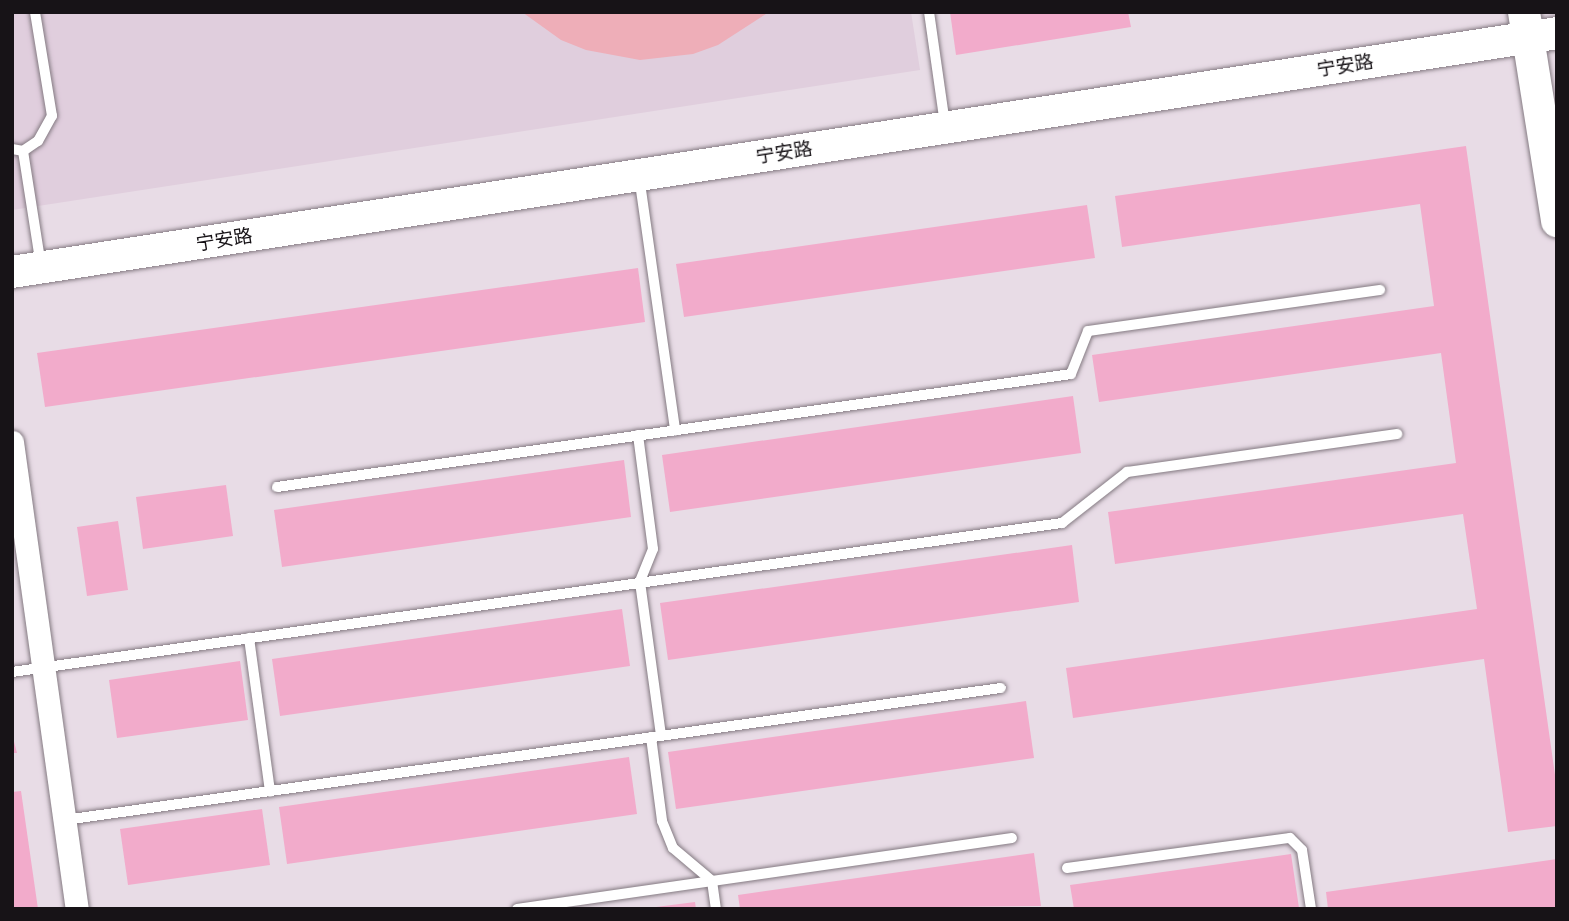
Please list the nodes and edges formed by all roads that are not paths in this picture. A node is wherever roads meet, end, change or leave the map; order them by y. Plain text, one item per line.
1 (35, 12) edge
2 (929, 12) edge
3 (1536, 27) edge
4 (946, 127) junction
5 (17, 150) edge
6 (639, 175) junction
7 (1557, 221) edge
8 (27, 270) edge
9 (1380, 290) dead end
10 (675, 430) junction
11 (1397, 434) dead end
12 (638, 435) junction
13 (12, 442) edge
14 (277, 487) dead end
15 (640, 583) junction
16 (249, 638) junction
17 (44, 667) junction
18 (12, 672) edge
19 (1001, 688) dead end
20 (656, 737) junction
21 (270, 792) junction
22 (65, 820) junction
23 (1012, 838) dead end
24 (1068, 868) dead end
25 (712, 881) junction
26 (77, 909) edge
27 (517, 909) edge
28 (716, 909) edge
29 (1311, 909) edge

1 - 5 lane
2 - 4 lane
3 - 4 street, 宁安路
3 - 7 street
4 - 6 street, 宁安路
5 - 8 lane
6 - 8 street, 宁安路
6 - 10 lane
9 - 10 lane
10 - 12 lane
11 - 15 lane
12 - 14 lane
12 - 15 lane
13 - 17 street
15 - 16 lane
15 - 20 lane
16 - 17 lane
16 - 21 lane
17 - 18 lane
17 - 22 street
19 - 20 lane
20 - 21 lane
20 - 25 lane
21 - 22 lane
22 - 26 street
23 - 25 lane
24 - 29 lane
25 - 27 lane
25 - 28 lane

